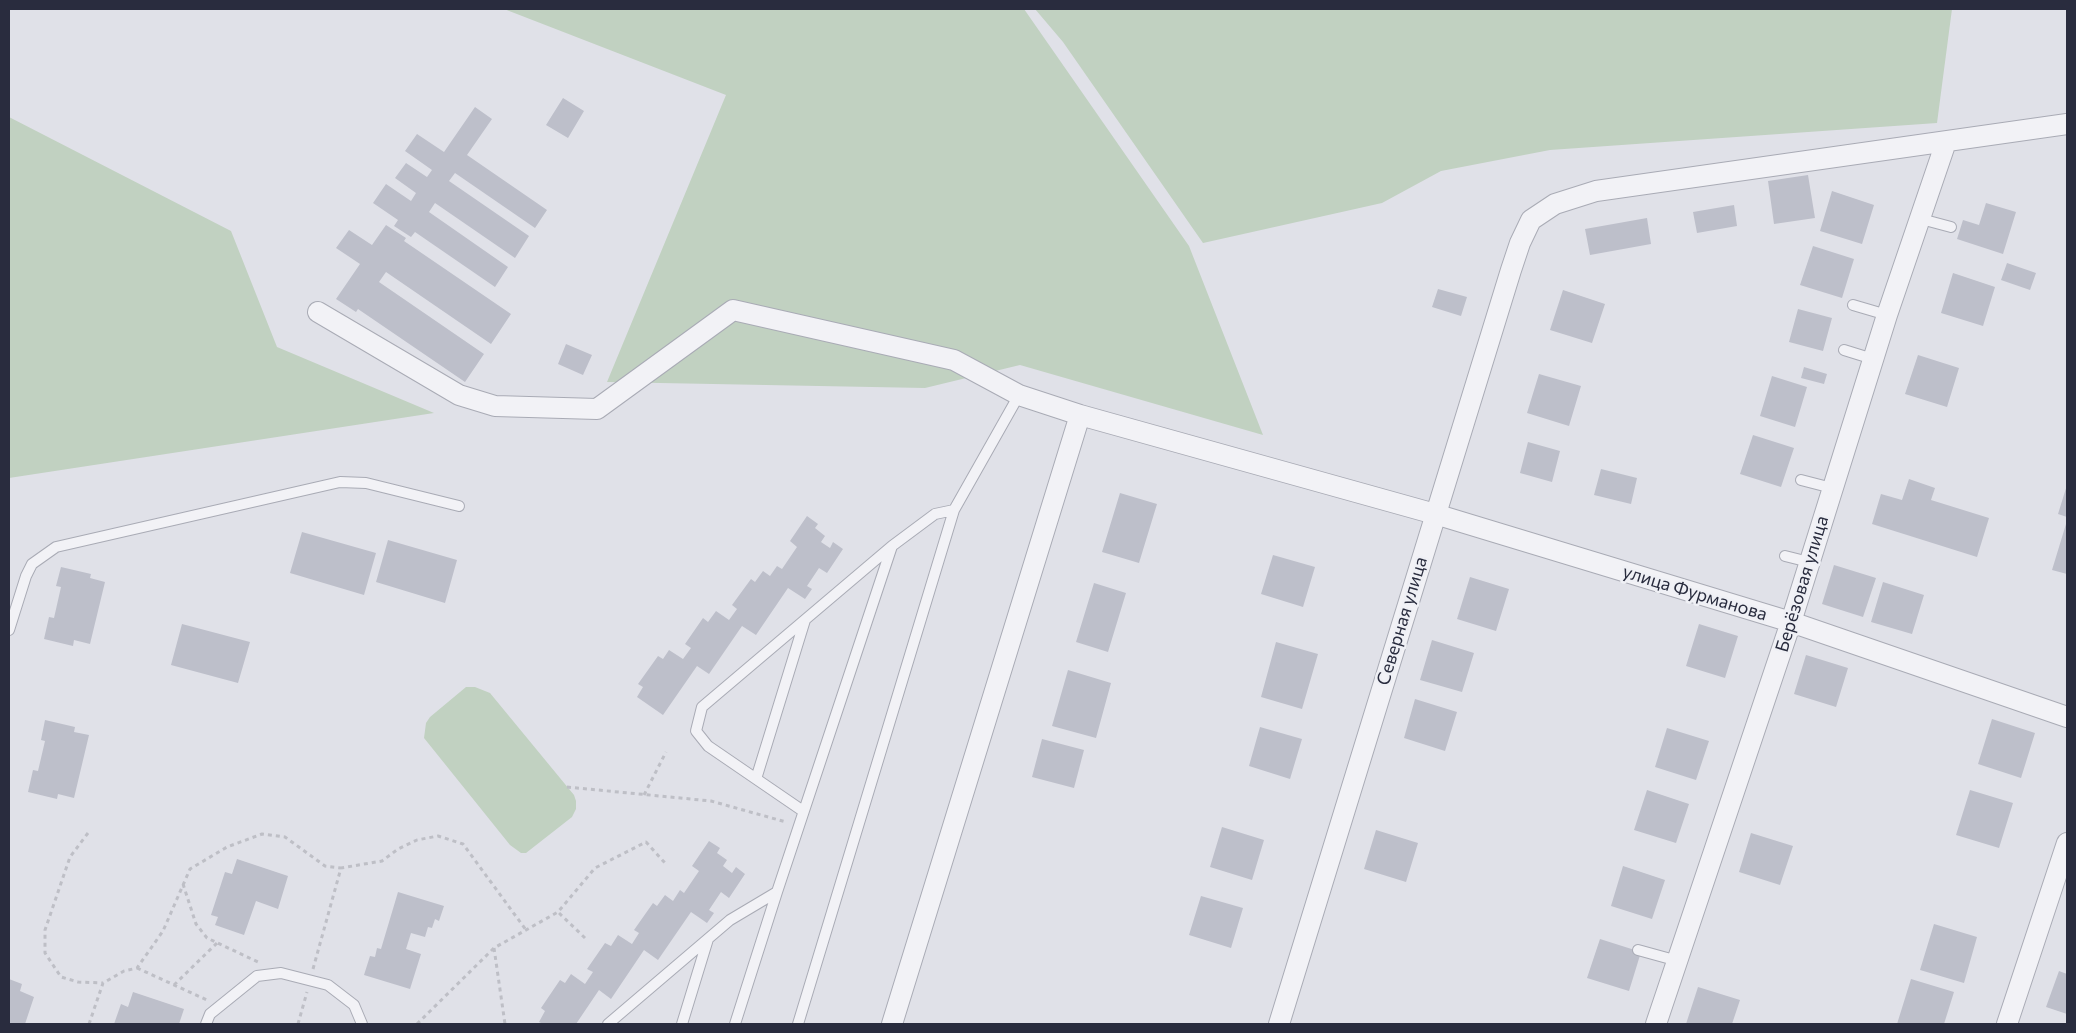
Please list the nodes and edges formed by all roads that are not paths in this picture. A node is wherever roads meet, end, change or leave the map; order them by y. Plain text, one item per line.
1 (2067, 124) edge
2 (1946, 142) junction
3 (1920, 219) junction
4 (1951, 227) dead end
5 (1853, 305) dead end
6 (318, 312) dead end
7 (1888, 315) junction
8 (1844, 350) dead end
9 (1873, 359) junction
10 (1019, 395) junction
11 (1080, 414) junction
12 (1800, 480) dead end
13 (1832, 488) junction
14 (459, 506) dead end
15 (954, 510) junction
16 (1435, 514) junction
17 (892, 546) junction
18 (1785, 556) dead end
19 (1809, 562) junction
20 (806, 619) junction
21 (1791, 622) junction
22 (9, 630) edge
23 (2067, 717) edge
24 (756, 779) junction
25 (803, 811) junction
26 (2067, 843) edge
27 (776, 892) junction
28 (708, 939) junction
29 (1638, 950) dead end
30 (1678, 961) junction
31 (206, 1024) edge
32 (362, 1024) edge
33 (608, 1024) edge
34 (682, 1024) edge
35 (735, 1024) edge
36 (798, 1024) edge
37 (892, 1024) edge
38 (1279, 1024) edge
39 (1656, 1024) edge
40 (2007, 1024) edge

1 - 2 street
2 - 3 street, Берёзовая улица
2 - 16 street, Северная улица
3 - 4 lane
3 - 7 street, Берёзовая улица
5 - 7 lane
6 - 10 street, улица Фурманова
7 - 9 street, Берёзовая улица
8 - 9 lane
9 - 13 street, Берёзовая улица
10 - 11 street, улица Фурманова
10 - 15 lane
11 - 16 street, улица Фурманова
11 - 37 street
12 - 13 lane
13 - 19 street, Берёзовая улица
14 - 22 lane
15 - 17 lane
15 - 36 lane
16 - 21 street, улица Фурманова
16 - 38 street, Северная улица
17 - 20 lane
17 - 25 lane
18 - 19 lane
19 - 21 street, Берёзовая улица
20 - 24 lane
20 - 24 lane
21 - 23 street, улица Фурманова
21 - 30 street, Берёзовая улица
24 - 25 lane
25 - 27 lane
26 - 40 street
27 - 28 lane
27 - 35 lane
28 - 33 lane
28 - 34 lane
29 - 30 lane
30 - 39 street, Берёзовая улица
31 - 32 lane

